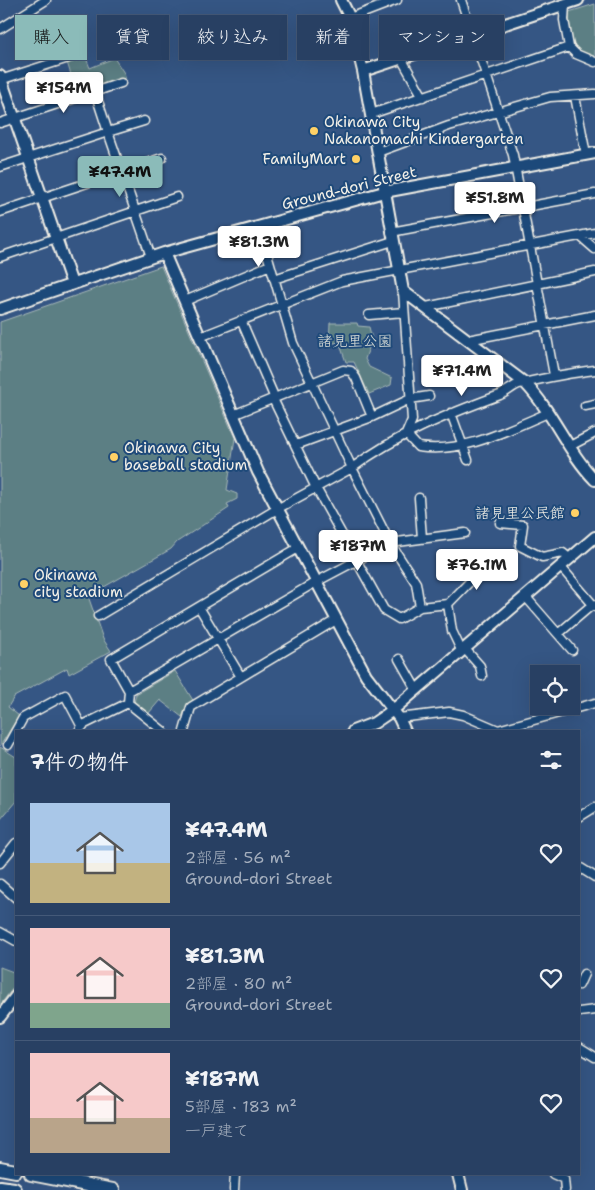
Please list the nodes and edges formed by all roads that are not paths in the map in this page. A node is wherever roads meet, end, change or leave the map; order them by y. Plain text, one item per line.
1 (46, 0) edge
2 (341, 0) edge
3 (397, 0) edge
4 (462, 0) edge
5 (578, 0) edge
6 (559, 4) edge
7 (348, 15) edge
8 (358, 15) edge
9 (467, 15) edge
10 (504, 23) edge
11 (0, 29) edge
12 (569, 47) junction
13 (62, 60) edge
14 (361, 60) edge
15 (395, 60) edge
16 (402, 60) edge
17 (482, 60) edge
18 (595, 62) edge
19 (364, 71) junction
20 (487, 76) junction
21 (0, 79) edge
22 (121, 83) dead end
23 (95, 92) junction
24 (595, 94) edge
25 (575, 96) junction
26 (423, 97) junction
27 (498, 112) junction
28 (371, 114) junction
29 (15, 118) junction
30 (144, 121) dead end
31 (0, 123) edge
32 (108, 132) junction
33 (378, 152) junction
34 (590, 154) edge
35 (28, 158) junction
36 (162, 158) dead end
37 (0, 167) edge
38 (516, 168) junction
39 (123, 170) junction
40 (384, 192) junction
41 (595, 194) edge
42 (177, 197) dead end
43 (42, 198) junction
44 (522, 208) junction
45 (135, 210) junction
46 (0, 212) edge
47 (259, 226) junction
48 (595, 233) edge
49 (392, 236) junction
50 (580, 236) junction
51 (56, 238) junction
52 (529, 246) junction
53 (595, 249) edge
54 (164, 253) junction
55 (0, 257) edge
56 (151, 257) junction
57 (270, 264) junction
58 (398, 271) junction
59 (595, 272) edge
60 (274, 279) junction
61 (72, 284) junction
62 (536, 285) junction
63 (403, 291) junction
64 (185, 301) junction
65 (281, 305) junction
66 (426, 307) junction
67 (0, 309) edge
68 (404, 312) junction
69 (369, 315) dead end
70 (595, 315) edge
71 (240, 320) junction
72 (545, 325) junction
73 (200, 337) junction
74 (468, 340) junction
75 (595, 370) edge
76 (554, 375) junction
77 (311, 382) junction
78 (525, 383) junction
79 (429, 396) dead end
80 (273, 398) junction
81 (410, 399) junction
82 (595, 404) edge
83 (585, 406) dead end
84 (451, 413) junction
85 (548, 413) junction
86 (233, 414) junction
87 (372, 417) junction
88 (333, 432) junction
89 (595, 433) edge
90 (406, 434) junction
91 (296, 445) junction
92 (464, 446) junction
93 (570, 446) junction
94 (468, 460) dead end
95 (352, 468) junction
96 (595, 480) edge
97 (316, 488) junction
98 (419, 498) dead end
99 (277, 509) junction
100 (500, 524) dead end
101 (465, 532) dead end
102 (595, 537) edge
103 (422, 538) junction
104 (390, 543) junction
105 (298, 548) junction
106 (569, 558) junction
107 (355, 561) junction
108 (490, 561) dead end
109 (560, 566) junction
110 (316, 582) junction
111 (525, 596) junction
112 (448, 604) junction
113 (594, 606) edge
114 (199, 607) junction
115 (420, 607) junction
116 (98, 616) dead end
117 (336, 620) junction
118 (558, 634) junction
119 (218, 640) junction
120 (462, 649) junction
121 (572, 650) dead end
122 (399, 659) dead end
123 (482, 676) dead end
124 (241, 677) junction
125 (416, 689) junction
126 (129, 691) junction
127 (128, 703) junction
128 (595, 703) edge
129 (396, 714) junction
130 (517, 728) edge
131 (16, 730) edge
132 (81, 730) edge
133 (162, 730) edge
134 (184, 730) edge
135 (356, 730) edge
136 (404, 730) edge
137 (15, 732) edge
138 (8, 745) dead end
139 (595, 807) edge
140 (580, 816) edge
141 (15, 845) edge
142 (0, 863) edge
143 (580, 871) edge
144 (595, 877) edge
145 (0, 884) edge
146 (15, 897) edge
147 (0, 932) edge
148 (15, 940) edge
149 (584, 974) dead end
150 (580, 983) edge
151 (15, 997) edge
152 (595, 1010) edge
153 (580, 1012) edge
154 (0, 1017) edge
155 (580, 1048) edge
156 (595, 1057) edge
157 (0, 1168) edge
158 (15, 1171) edge
159 (36, 1175) edge
160 (235, 1175) edge
161 (458, 1175) edge
162 (565, 1176) edge
163 (0, 1188) edge
164 (14, 1190) edge
165 (113, 1190) edge
166 (234, 1190) edge
167 (462, 1190) edge
168 (564, 1190) edge

1 - 11 street
2 - 7 street
3 - 8 street
4 - 9 street
5 - 6 street
6 - 10 street
6 - 12 street
12 - 18 street
12 - 20 street
13 - 21 street
14 - 19 street
15 - 19 street
16 - 26 street
17 - 20 street
19 - 28 street
20 - 26 street
20 - 27 street
21 - 29 street
22 - 23 street
23 - 29 street
23 - 32 street
24 - 25 street
25 - 27 street
25 - 34 street
26 - 28 street
27 - 33 street
27 - 38 street
28 - 33 street
29 - 31 street
29 - 35 street
30 - 32 street
32 - 35 street
32 - 39 street
33 - 40 street
34 - 38 street, Ground-dori Street
35 - 37 street
35 - 43 street
36 - 39 street
38 - 40 street, Ground-dori Street
38 - 44 street
39 - 43 street
39 - 45 street
40 - 47 street, Ground-dori Street
40 - 49 street
41 - 44 street
42 - 45 street
43 - 46 street
43 - 51 street
44 - 49 street
44 - 52 street
45 - 51 street
45 - 56 street
47 - 54 street, Ground-dori Street
47 - 57 street
48 - 50 street
49 - 58 street
49 - 60 street
50 - 52 street
50 - 53 street
51 - 55 street
51 - 61 street
52 - 58 street
52 - 62 street
54 - 56 street, Ground-dori Street
54 - 64 street
56 - 61 street, Ground-dori Street
57 - 60 street
57 - 64 street
58 - 63 street
58 - 65 street
59 - 62 street
60 - 65 street
61 - 67 street, Ground-dori Street
62 - 66 street
62 - 72 street
63 - 66 street
63 - 68 street
64 - 73 street
65 - 71 street
65 - 77 street
66 - 74 street
68 - 69 street
68 - 81 street
70 - 72 street
71 - 73 street
71 - 80 street
72 - 74 street
72 - 76 street
73 - 86 street
74 - 78 street
75 - 76 street
76 - 78 street
77 - 80 street
77 - 87 street
77 - 88 street
78 - 84 street
78 - 85 street
79 - 81 street
80 - 86 street
80 - 91 street
81 - 87 street
81 - 90 street
82 - 83 street
84 - 90 street
84 - 92 street
85 - 92 street
85 - 93 street
86 - 99 street
87 - 88 street
88 - 91 street
88 - 95 street
89 - 93 street
90 - 92 street
90 - 95 street
91 - 97 street
92 - 94 street
93 - 96 street
95 - 97 street
95 - 104 street
97 - 99 street
97 - 107 street
98 - 103 street
99 - 105 street
99 - 116 street
100 - 106 street
101 - 103 street
102 - 106 street
103 - 104 street
104 - 107 street
104 - 115 street
105 - 110 street
105 - 114 street
106 - 109 street
107 - 110 street
107 - 115 street
108 - 112 street
109 - 111 street
109 - 113 street
110 - 117 street
110 - 119 street
111 - 118 street
111 - 120 street
112 - 115 street
112 - 120 street
113 - 118 street
114 - 119 street
114 - 126 street
117 - 124 street
117 - 129 street
118 - 121 street
119 - 124 street
119 - 126 street
120 - 123 street
120 - 125 street
122 - 125 street
124 - 134 street
125 - 129 street
126 - 127 street
127 - 132 street
127 - 133 street
128 - 130 street
129 - 130 street
129 - 135 street
129 - 136 street
131 - 132 street
137 - 138 street
139 - 140 street
141 - 142 street
143 - 144 street
145 - 146 street
147 - 148 street
149 - 150 street
151 - 154 street
152 - 153 street
155 - 156 street
157 - 158 main road
159 - 165 main road
160 - 166 street
161 - 167 street
162 - 168 street
163 - 164 highway

